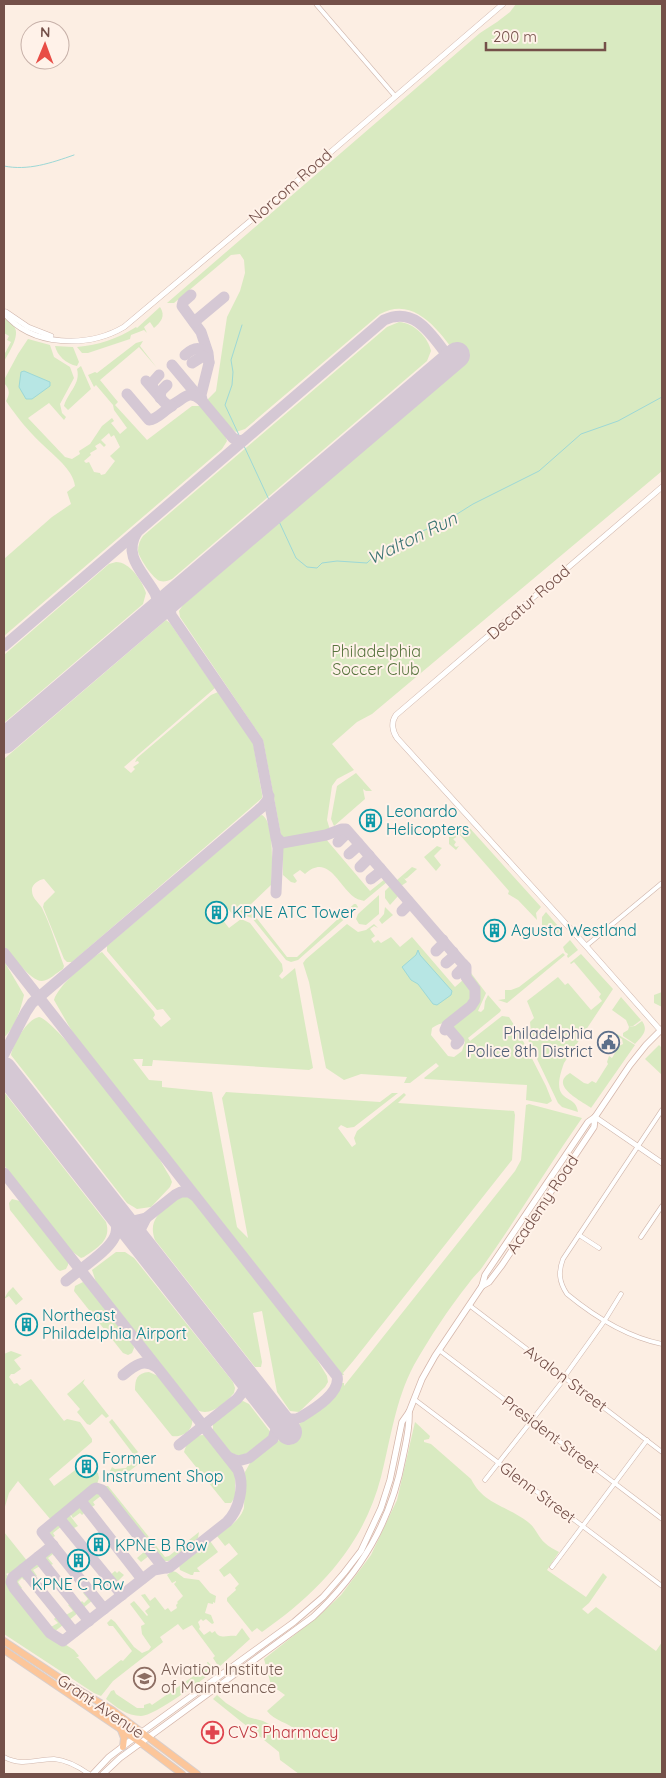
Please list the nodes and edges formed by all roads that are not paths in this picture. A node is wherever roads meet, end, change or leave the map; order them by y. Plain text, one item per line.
1 (316, 4) edge
2 (503, 4) edge
3 (395, 96) junction
4 (4, 312) edge
5 (64, 340) junction
6 (662, 487) edge
7 (662, 883) edge
8 (586, 946) junction
9 (662, 1030) edge
10 (662, 1110) edge
11 (595, 1117) junction
12 (637, 1147) junction
13 (662, 1163) edge
14 (662, 1206) edge
15 (579, 1235) junction
16 (641, 1237) dead end
17 (599, 1248) dead end
18 (621, 1294) dead end
19 (469, 1305) junction
20 (605, 1320) junction
21 (662, 1344) edge
22 (439, 1350) junction
23 (565, 1378) junction
24 (414, 1399) junction
25 (532, 1420) junction
26 (648, 1440) junction
27 (662, 1452) edge
28 (500, 1463) junction
29 (485, 1480) dead end
30 (615, 1483) junction
31 (662, 1519) edge
32 (583, 1526) junction
33 (552, 1567) dead end
34 (662, 1586) edge
35 (4, 1641) edge
36 (4, 1650) edge
37 (262, 1650) junction
38 (55, 1675) junction
39 (50, 1682) junction
40 (72, 1686) junction
41 (67, 1693) junction
42 (121, 1729) junction
43 (142, 1732) junction
44 (134, 1738) junction
45 (148, 1738) junction
46 (141, 1743) junction
47 (123, 1747) junction
48 (4, 1757) edge
49 (91, 1774) edge
50 (103, 1774) edge
51 (182, 1774) edge
52 (197, 1774) edge

1 - 3 street
2 - 3 street, Norcom Road
3 - 5 street, Norcom Road
4 - 5 street, Norcom Road
4 - 5 street, Norcom Road
6 - 8 street, Decatur Road
7 - 8 street
8 - 9 street
9 - 11 main road, Academy Road
10 - 12 street
11 - 12 street
11 - 19 main road, Academy Road
12 - 13 street
12 - 15 street
14 - 16 street
15 - 17 street
15 - 20 street
18 - 20 street
19 - 22 main road, Academy Road
19 - 23 street, Avalon Street
20 - 21 street
20 - 23 street
22 - 24 main road, Academy Road
22 - 25 street, President Street
23 - 25 street
23 - 26 street, Avalon Street
24 - 28 street, Glenn Street
24 - 37 main road, Academy Road
25 - 28 street
25 - 30 street, President Street
26 - 27 street, Avalon Street
26 - 30 street
28 - 29 street
28 - 32 street, Glenn Street
30 - 31 street, President Street
30 - 32 street
32 - 33 street
32 - 34 street, Glenn Street
35 - 38 main road, Grant Avenue
36 - 39 main road, Grant Avenue
37 - 43 main road, Academy Road
37 - 45 main road, Academy Road
38 - 39 main road
38 - 40 main road, Grant Avenue
39 - 41 main road, Grant Avenue
40 - 41 main road
40 - 43 main road, Grant Avenue
41 - 42 main road, Grant Avenue
42 - 44 main road, Grant Avenue
42 - 47 main road
43 - 44 main road, Academy Road
43 - 45 main road, Grant Avenue
44 - 46 main road, Grant Avenue
44 - 47 main road, Academy Road
45 - 46 main road, Academy Road
45 - 52 main road, Grant Avenue
46 - 50 main road, Academy Road
46 - 51 main road, Grant Avenue
47 - 49 main road, Academy Road
48 - 49 street

